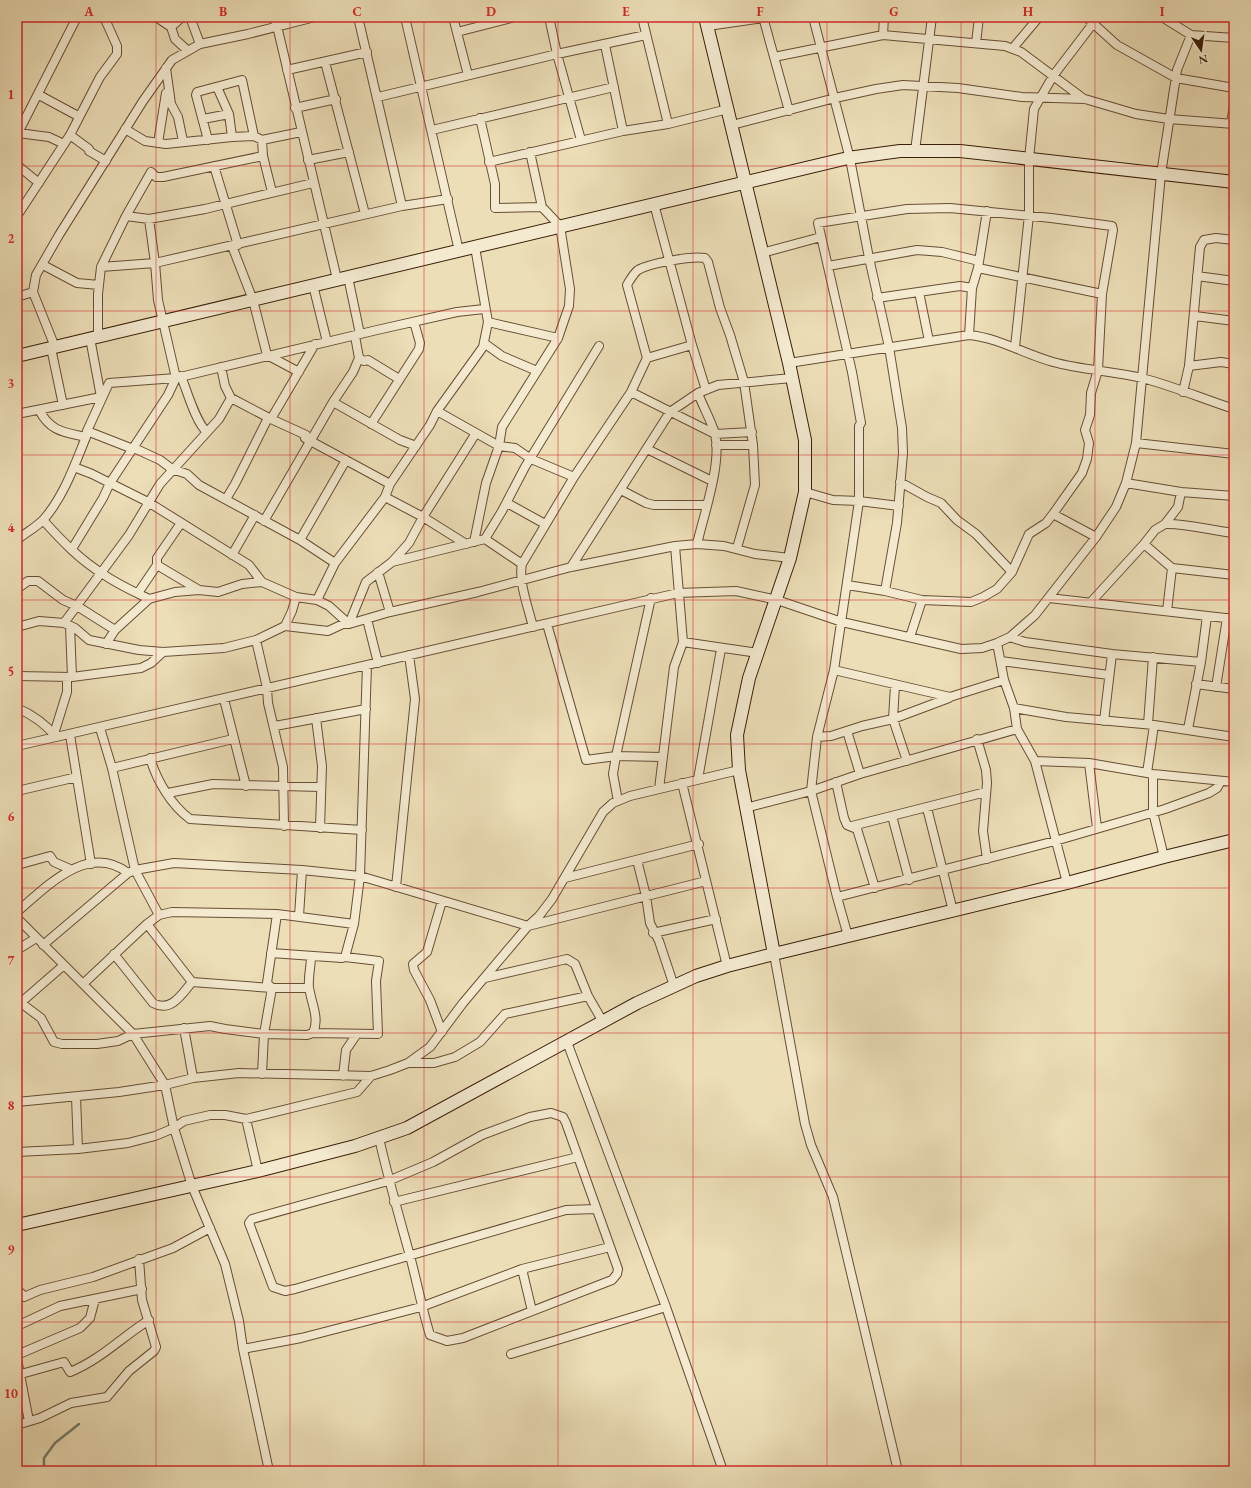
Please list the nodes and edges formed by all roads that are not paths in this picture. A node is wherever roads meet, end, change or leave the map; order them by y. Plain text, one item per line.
1 (77, 17) edge
2 (104, 17) edge
3 (156, 17) edge
4 (182, 17) edge
5 (190, 17) edge
6 (273, 17) edge
7 (315, 17) edge
8 (358, 17) edge
9 (405, 17) edge
10 (453, 17) edge
11 (515, 17) edge
12 (549, 17) edge
13 (642, 17) edge
14 (813, 17) edge
15 (884, 17) edge
16 (932, 17) edge
17 (979, 17) edge
18 (1039, 17) edge
19 (1162, 17) edge
20 (763, 18) edge
21 (1092, 19) edge
22 (706, 21) edge
23 (277, 26) junction
24 (171, 27) junction
25 (457, 32) junction
26 (646, 35) junction
27 (883, 35) junction
28 (1191, 35) junction
29 (1234, 38) edge
30 (928, 40) junction
31 (976, 43) junction
32 (200, 44) junction
33 (605, 45) junction
34 (821, 48) junction
35 (1013, 48) junction
36 (186, 50) junction
37 (367, 52) junction
38 (557, 54) junction
39 (774, 57) junction
40 (325, 62) junction
41 (166, 68) junction
42 (287, 70) junction
43 (468, 74) junction
44 (1053, 76) junction
45 (1176, 78) junction
46 (168, 85) junction
47 (421, 85) junction
48 (923, 85) junction
49 (217, 87) junction
50 (614, 88) junction
51 (1234, 88) edge
52 (39, 95) junction
53 (378, 97) junction
54 (1040, 97) junction
55 (570, 98) junction
56 (835, 98) junction
57 (336, 99) junction
58 (1085, 99) junction
59 (1234, 105) edge
60 (295, 108) junction
61 (728, 109) junction
62 (789, 111) junction
63 (229, 114) junction
64 (78, 116) junction
65 (480, 118) junction
66 (204, 119) junction
67 (1169, 119) junction
68 (668, 124) junction
69 (1233, 124) edge
70 (732, 125) junction
71 (125, 129) junction
72 (432, 130) junction
73 (623, 131) junction
74 (301, 132) junction
75 (18, 134) edge
76 (70, 135) junction
77 (232, 136) junction
78 (254, 136) junction
79 (208, 140) junction
80 (262, 140) junction
81 (582, 140) junction
82 (183, 141) junction
83 (158, 143) junction
84 (64, 144) junction
85 (915, 150) junction
86 (349, 152) junction
87 (530, 152) junction
88 (263, 156) junction
89 (850, 159) junction
90 (1029, 159) junction
91 (308, 160) junction
92 (106, 161) junction
93 (489, 162) junction
94 (17, 166) edge
95 (214, 166) junction
96 (1161, 174) junction
97 (1234, 182) edge
98 (39, 183) junction
99 (314, 183) junction
100 (746, 183) junction
101 (272, 192) junction
102 (448, 199) junction
103 (225, 204) junction
104 (654, 204) junction
105 (402, 206) junction
106 (542, 207) junction
107 (987, 211) junction
108 (365, 214) junction
109 (860, 215) junction
110 (1029, 215) junction
111 (17, 216) edge
112 (126, 216) junction
113 (149, 219) junction
114 (324, 224) junction
115 (560, 226) junction
116 (821, 237) junction
117 (1234, 240) edge
118 (235, 245) junction
119 (475, 247) junction
120 (459, 251) junction
121 (762, 253) junction
122 (869, 258) junction
123 (669, 261) junction
124 (156, 263) junction
125 (43, 265) junction
126 (978, 265) junction
127 (828, 266) junction
128 (101, 267) junction
129 (1197, 276) junction
130 (343, 278) junction
131 (1023, 278) junction
132 (1234, 281) edge
133 (99, 285) junction
134 (313, 285) junction
135 (972, 288) junction
136 (33, 292) junction
137 (919, 292) junction
138 (1102, 294) junction
139 (17, 297) edge
140 (877, 298) junction
141 (253, 300) junction
142 (484, 309) junction
143 (1195, 316) junction
144 (162, 321) junction
145 (1234, 321) edge
146 (414, 322) junction
147 (488, 322) junction
148 (358, 335) junction
149 (969, 335) junction
150 (94, 337) junction
151 (558, 338) junction
152 (929, 341) junction
153 (326, 342) junction
154 (484, 343) junction
155 (315, 344) junction
156 (692, 345) junction
157 (599, 346) dead end
158 (889, 347) junction
159 (1015, 347) junction
160 (53, 348) junction
161 (847, 353) junction
162 (267, 355) junction
163 (17, 356) edge
164 (359, 358) junction
165 (647, 358) junction
166 (789, 363) junction
167 (1234, 364) edge
168 (1189, 366) junction
169 (221, 367) junction
170 (1098, 370) junction
171 (537, 371) junction
172 (299, 372) junction
173 (179, 377) junction
174 (792, 378) junction
175 (1142, 378) junction
176 (399, 379) junction
177 (744, 382) junction
178 (631, 392) junction
179 (702, 392) junction
180 (1183, 392) junction
181 (101, 397) junction
182 (231, 398) junction
183 (333, 402) junction
184 (63, 405) junction
185 (1234, 409) edge
186 (39, 410) junction
187 (437, 411) junction
188 (670, 412) junction
189 (17, 414) edge
190 (269, 418) junction
191 (371, 424) junction
192 (207, 432) junction
193 (752, 432) junction
194 (476, 433) junction
195 (87, 434) junction
196 (715, 434) junction
197 (311, 441) junction
198 (1136, 443) junction
199 (716, 445) junction
200 (754, 445) junction
201 (416, 446) junction
202 (499, 446) junction
203 (133, 449) junction
204 (646, 449) junction
205 (1234, 454) edge
206 (531, 459) junction
207 (346, 460) junction
208 (74, 467) junction
209 (17, 468) edge
210 (172, 469) junction
211 (574, 477) junction
212 (17, 479) edge
213 (712, 481) junction
214 (110, 482) junction
215 (900, 482) junction
216 (1126, 483) junction
217 (390, 484) junction
218 (621, 490) junction
219 (805, 492) junction
220 (1181, 492) junction
221 (1234, 496) edge
222 (384, 497) junction
223 (226, 499) junction
224 (859, 501) junction
225 (148, 502) junction
226 (507, 503) junction
227 (707, 504) junction
228 (898, 506) junction
229 (1053, 514) junction
230 (255, 515) junction
231 (423, 517) junction
232 (43, 520) junction
233 (264, 521) junction
234 (181, 523) junction
235 (545, 524) junction
236 (1165, 524) junction
237 (1234, 533) edge
238 (1096, 537) junction
239 (485, 539) junction
240 (17, 540) edge
241 (300, 540) junction
242 (470, 543) junction
243 (697, 544) junction
244 (1144, 544) junction
245 (675, 546) junction
246 (737, 548) junction
247 (72, 549) junction
248 (232, 555) junction
249 (790, 558) junction
250 (335, 562) junction
251 (392, 562) junction
252 (522, 564) junction
253 (157, 565) junction
254 (572, 567) junction
255 (1172, 568) junction
256 (378, 572) junction
257 (1012, 572) junction
258 (101, 574) junction
259 (1234, 575) edge
260 (523, 580) junction
261 (262, 582) junction
262 (847, 585) junction
263 (17, 589) edge
264 (198, 590) junction
265 (885, 590) junction
266 (138, 593) junction
267 (678, 593) junction
268 (296, 597) junction
269 (651, 598) junction
270 (1049, 598) junction
271 (149, 599) junction
272 (317, 600) junction
273 (777, 600) junction
274 (922, 600) junction
275 (1092, 602) junction
276 (77, 606) junction
277 (1167, 611) junction
278 (390, 612) junction
279 (1207, 616) junction
280 (366, 619) junction
281 (1230, 619) edge
282 (842, 622) junction
283 (349, 624) junction
284 (547, 624) junction
285 (67, 625) junction
286 (286, 626) junction
287 (17, 627) edge
288 (533, 627) junction
289 (115, 630) junction
290 (910, 637) junction
291 (1010, 637) junction
292 (256, 640) junction
293 (683, 642) junction
294 (997, 643) junction
295 (106, 644) junction
296 (720, 649) junction
297 (163, 652) junction
298 (758, 653) junction
299 (1112, 654) junction
300 (409, 655) junction
301 (1153, 656) junction
302 (1001, 661) junction
303 (1201, 662) junction
304 (378, 663) junction
305 (367, 665) junction
306 (834, 670) junction
307 (1109, 675) junction
308 (17, 676) edge
309 (70, 677) junction
310 (1004, 680) junction
311 (1196, 684) junction
312 (895, 685) junction
313 (1216, 687) junction
314 (267, 688) junction
315 (1234, 690) edge
316 (950, 697) junction
317 (224, 699) junction
318 (17, 708) edge
319 (366, 708) junction
320 (1014, 708) junction
321 (316, 718) junction
322 (893, 719) junction
323 (1104, 721) junction
324 (1151, 725) junction
325 (275, 726) junction
326 (100, 728) junction
327 (1017, 729) junction
328 (1188, 730) junction
329 (848, 731) junction
330 (70, 735) junction
331 (55, 736) junction
332 (817, 737) junction
333 (1234, 737) edge
334 (233, 739) junction
335 (978, 740) junction
336 (17, 746) edge
337 (616, 756) junction
338 (662, 757) junction
339 (150, 758) junction
340 (907, 761) junction
341 (1035, 761) junction
342 (1089, 763) junction
343 (112, 768) junction
344 (739, 770) junction
345 (860, 774) junction
346 (1150, 774) junction
347 (76, 777) junction
348 (698, 779) junction
349 (1221, 781) junction
350 (836, 782) junction
351 (1234, 782) edge
352 (682, 783) junction
353 (284, 785) junction
354 (246, 786) junction
355 (321, 787) junction
356 (659, 789) junction
357 (17, 791) edge
358 (811, 791) junction
359 (986, 792) junction
360 (168, 793) junction
361 (618, 801) junction
362 (745, 808) junction
363 (927, 808) junction
364 (1153, 812) junction
365 (892, 816) junction
366 (284, 826) junction
367 (852, 826) junction
368 (320, 828) junction
369 (1097, 828) junction
370 (362, 830) junction
371 (1234, 840) edge
372 (1055, 841) junction
373 (699, 844) junction
374 (1164, 857) junction
375 (987, 859) junction
376 (637, 860) junction
377 (91, 864) junction
378 (17, 865) edge
379 (70, 869) junction
380 (302, 870) junction
381 (132, 871) junction
382 (943, 871) junction
383 (360, 876) junction
384 (565, 878) junction
385 (909, 880) junction
386 (706, 881) junction
387 (1067, 883) junction
388 (396, 887) junction
389 (875, 888) junction
390 (646, 896) junction
391 (837, 897) junction
392 (442, 901) junction
393 (953, 911) junction
394 (17, 912) edge
395 (276, 914) junction
396 (159, 915) junction
397 (299, 916) junction
398 (17, 918) edge
399 (716, 919) junction
400 (147, 924) junction
401 (354, 924) junction
402 (528, 926) junction
403 (653, 932) junction
404 (848, 936) junction
405 (36, 938) junction
406 (43, 945) junction
407 (17, 950) edge
408 (271, 953) junction
409 (114, 954) junction
410 (774, 954) junction
411 (311, 956) junction
412 (345, 957) junction
413 (64, 965) junction
414 (727, 966) junction
415 (485, 978) junction
416 (192, 982) junction
417 (84, 983) junction
418 (674, 986) junction
419 (272, 988) junction
420 (309, 988) junction
421 (588, 996) junction
422 (19, 1004) edge
423 (603, 1022) junction
424 (184, 1028) junction
425 (442, 1032) junction
426 (313, 1033) junction
427 (133, 1034) junction
428 (264, 1034) junction
429 (357, 1034) junction
430 (567, 1042) junction
431 (408, 1063) junction
432 (262, 1074) junction
433 (342, 1076) junction
434 (371, 1076) junction
435 (193, 1078) junction
436 (165, 1085) junction
437 (76, 1097) junction
438 (17, 1102) edge
439 (246, 1119) junction
440 (174, 1128) junction
441 (379, 1138) junction
442 (78, 1149) junction
443 (17, 1152) edge
444 (578, 1158) junction
445 (258, 1171) junction
446 (388, 1181) junction
447 (192, 1186) junction
448 (394, 1202) junction
449 (596, 1209) junction
450 (17, 1225) edge
451 (210, 1228) junction
452 (610, 1247) junction
453 (410, 1256) junction
454 (139, 1259) junction
455 (522, 1269) junction
456 (142, 1289) junction
457 (17, 1294) edge
458 (95, 1299) junction
459 (421, 1307) junction
460 (666, 1307) junction
461 (532, 1311) junction
462 (149, 1320) junction
463 (17, 1326) edge
464 (243, 1349) junction
465 (510, 1354) dead end
466 (17, 1355) edge
467 (17, 1359) edge
468 (21, 1374) junction
469 (29, 1421) junction
470 (17, 1425) edge
471 (269, 1471) edge
472 (723, 1471) edge
473 (898, 1471) edge

1 - 52 street
2 - 64 street
3 - 24 street
4 - 24 street
5 - 32 street
6 - 23 street
7 - 23 street
8 - 37 street
9 - 47 street
10 - 25 street
11 - 25 street
12 - 38 street
13 - 26 street
14 - 34 street
15 - 27 street
16 - 30 street
17 - 31 street
18 - 35 street
19 - 28 street
20 - 22 street
20 - 39 street
21 - 44 street
21 - 45 street
22 - 61 street
23 - 32 street
23 - 42 street
24 - 36 street
25 - 43 street
26 - 33 street
26 - 68 street
27 - 30 street
27 - 34 street
28 - 29 street
28 - 45 street
30 - 31 street
30 - 48 street
31 - 35 street
32 - 36 street
33 - 38 street
33 - 50 street
34 - 39 street
34 - 56 street
35 - 44 street
36 - 41 street
37 - 40 street
37 - 53 street
38 - 43 street
38 - 55 street
39 - 62 street
40 - 42 street
40 - 57 street
41 - 46 street
41 - 71 street
42 - 60 street
43 - 47 street
44 - 54 street
44 - 58 street
45 - 51 street
45 - 67 street
46 - 82 street
46 - 83 street
47 - 53 street
47 - 72 street
48 - 54 street
48 - 56 street
48 - 85 street
49 - 63 street
49 - 66 street
49 - 78 street
50 - 55 street
50 - 73 street
52 - 64 street
52 - 75 street
53 - 105 street
54 - 58 street
54 - 90 street
55 - 65 street
55 - 81 street
56 - 62 street
56 - 89 street
57 - 60 street
57 - 86 street
58 - 67 street
59 - 69 street
60 - 74 street
61 - 68 street
61 - 70 street
62 - 70 street
63 - 66 street
63 - 77 street
64 - 76 street
65 - 72 street
65 - 93 street
66 - 79 street
67 - 69 street
67 - 96 street
68 - 73 street
70 - 100 street
71 - 83 street
71 - 92 street
72 - 102 street
73 - 81 street
74 - 80 street
74 - 91 street
75 - 84 street
76 - 84 street
76 - 92 street
77 - 78 street
77 - 79 street
78 - 80 street
79 - 82 street
80 - 88 street
81 - 87 street
82 - 83 street
84 - 98 street
85 - 89 street
85 - 90 street
86 - 91 street
86 - 108 street
87 - 93 street
87 - 106 street
88 - 95 street
88 - 101 street
89 - 100 street
89 - 109 street
90 - 96 street
90 - 110 street
91 - 99 street
92 - 125 street
93 - 106 street
94 - 98 street
95 - 103 street
95 - 112 street
96 - 97 street
96 - 175 street
98 - 111 street
99 - 101 street
99 - 114 street
100 - 104 street
100 - 121 street
101 - 103 street
102 - 105 street
102 - 120 street
103 - 113 street
103 - 118 street
104 - 115 street
104 - 123 street
105 - 108 street
106 - 115 street
107 - 109 street
107 - 110 street
107 - 126 street
108 - 114 street
109 - 116 street
109 - 122 street
110 - 131 street
110 - 138 street
112 - 113 street
112 - 128 street
113 - 124 street
114 - 118 street
114 - 130 street
115 - 119 street
115 - 151 street
116 - 121 street
116 - 127 street
117 - 129 street
118 - 124 street
118 - 141 street
119 - 120 street
119 - 142 street
120 - 130 street
121 - 166 street
122 - 126 street
122 - 127 street
122 - 140 street
123 - 156 street
123 - 165 street
123 - 177 street
124 - 128 street
124 - 144 street
125 - 133 street
125 - 136 street
126 - 131 street
126 - 135 street
127 - 161 street
128 - 133 street
129 - 132 street
129 - 143 street
130 - 134 street
130 - 148 street
131 - 138 street
131 - 159 street
133 - 150 street
134 - 141 street
134 - 153 street
135 - 137 street
135 - 149 street
136 - 139 street
136 - 160 street
137 - 140 street
137 - 152 street
138 - 170 street
140 - 158 street
141 - 144 street
141 - 162 street
142 - 146 street
142 - 147 street
143 - 145 street
143 - 168 street
144 - 150 street
144 - 173 street
146 - 148 street
146 - 176 street
147 - 151 street
147 - 154 street
148 - 153 street
148 - 164 street
149 - 152 street
149 - 159 street
150 - 160 street
150 - 181 street
151 - 171 street
152 - 158 street
153 - 155 street
154 - 171 street
154 - 187 street
155 - 162 street
155 - 172 street
156 - 165 street
156 - 179 street
157 - 206 street
158 - 161 street
158 - 215 street
159 - 170 street
160 - 163 street
160 - 184 street
161 - 166 street
161 - 224 street
162 - 169 street
162 - 172 street
164 - 176 street
164 - 183 street
165 - 178 street
166 - 174 street
167 - 168 street
168 - 180 street
169 - 173 street
169 - 182 street
170 - 175 street
170 - 229 street
171 - 202 street
172 - 190 street
173 - 181 street
173 - 192 street
173 - 203 street
174 - 177 street
174 - 219 street
175 - 180 street
175 - 198 street
176 - 191 street
177 - 179 street
177 - 193 street
178 - 188 street
178 - 211 street
179 - 188 street
179 - 196 street
180 - 185 street
181 - 184 street
181 - 195 street
182 - 190 street
182 - 192 street
183 - 191 street
183 - 197 street
184 - 186 street
186 - 189 street
186 - 195 street
187 - 194 street
187 - 201 street
188 - 196 street
188 - 204 street
190 - 197 street
190 - 223 street
191 - 201 street
192 - 210 street
193 - 196 street
193 - 200 street
194 - 202 street
194 - 231 street
195 - 203 street
195 - 208 street
196 - 199 street
197 - 207 street
197 - 233 street
198 - 205 street
198 - 216 street
199 - 200 street
199 - 213 street
200 - 246 street
201 - 217 street
202 - 206 street
202 - 242 street
203 - 210 street
203 - 214 street
204 - 213 street
204 - 218 street
206 - 211 street
206 - 226 street
207 - 217 street
207 - 241 street
208 - 214 street
208 - 232 street
209 - 212 street
210 - 223 street
210 - 225 street
211 - 235 street
213 - 227 street
214 - 225 street
214 - 247 street
215 - 228 street
215 - 257 street
216 - 220 street
216 - 238 street
217 - 222 street
218 - 227 street
218 - 254 street
219 - 224 street
219 - 249 street
220 - 221 street
220 - 236 street
222 - 231 street
222 - 250 street
223 - 230 street
224 - 228 street
224 - 262 street
225 - 234 street
225 - 258 street
226 - 235 street
226 - 239 street
227 - 243 street
228 - 265 street
229 - 238 street
229 - 257 street
230 - 233 street
230 - 248 street
231 - 242 street
231 - 251 street
232 - 240 street
232 - 247 street
233 - 241 street
234 - 248 street
234 - 253 street
235 - 252 street
236 - 237 street
236 - 244 street
238 - 270 street
239 - 242 street
239 - 252 street
241 - 250 street
242 - 251 street
243 - 245 street
243 - 246 street
244 - 255 street
244 - 275 street
245 - 254 street
245 - 267 street
246 - 249 street
247 - 258 street
248 - 261 street
249 - 273 street
250 - 272 street
251 - 256 street
252 - 260 street
253 - 264 street
253 - 266 street
254 - 260 street
255 - 259 street
255 - 277 street
256 - 278 street
256 - 283 street
257 - 274 street
258 - 266 street
258 - 276 street
260 - 278 street
260 - 288 street
261 - 264 street
261 - 268 street
262 - 265 street
262 - 282 street
263 - 276 street
264 - 271 street
265 - 274 street
266 - 271 street
267 - 269 street
267 - 273 street
267 - 293 street
268 - 272 street
268 - 286 street
269 - 284 street
269 - 337 street
270 - 275 street
270 - 291 street
271 - 289 street
272 - 283 street
273 - 282 street
273 - 298 street
274 - 290 street
275 - 277 street
276 - 285 street
276 - 289 street
277 - 279 street
278 - 280 street
279 - 281 street
279 - 303 street
280 - 283 street
280 - 304 street
281 - 313 street
282 - 290 street
282 - 306 street
283 - 286 street
284 - 288 street
284 - 337 street
285 - 287 street
285 - 295 street
285 - 309 street
286 - 292 street
288 - 300 street
289 - 295 street
290 - 294 street
291 - 294 street
291 - 299 street
292 - 297 street
292 - 314 street
293 - 296 street
293 - 338 street
294 - 302 street
295 - 297 street
296 - 298 street
296 - 348 street
297 - 309 street
298 - 344 street
299 - 301 street
299 - 307 street
300 - 304 street
300 - 388 street
301 - 303 street
301 - 324 street
302 - 307 street
302 - 310 street
303 - 311 street
304 - 305 street
305 - 314 street
305 - 319 street
306 - 312 street
306 - 332 street
307 - 323 street
308 - 309 street
309 - 331 street
310 - 316 street
310 - 320 street
311 - 313 street
311 - 328 street
312 - 316 street
312 - 322 street
313 - 315 street
314 - 317 street
314 - 325 street
316 - 322 street
317 - 326 street
317 - 334 street
318 - 331 street
319 - 321 street
319 - 370 street
320 - 323 street
320 - 327 street
321 - 325 street
321 - 355 street
322 - 329 street
322 - 340 street
323 - 324 street
324 - 328 street
324 - 346 street
325 - 353 street
326 - 330 street
326 - 343 street
327 - 335 street
327 - 341 street
328 - 333 street
329 - 332 street
329 - 345 street
330 - 331 street
330 - 347 street
331 - 336 street
332 - 358 street
334 - 339 street
334 - 354 street
335 - 340 street
335 - 359 street
337 - 338 street
337 - 361 street
338 - 356 street
339 - 343 street
339 - 360 street
340 - 345 street
341 - 342 street
341 - 372 street
342 - 346 street
342 - 369 street
343 - 381 street
344 - 348 street
344 - 362 street
345 - 350 street
346 - 349 street
346 - 364 street
347 - 357 street
347 - 377 street
348 - 352 street
349 - 351 street
349 - 364 street
350 - 358 street
350 - 367 street
352 - 356 street
352 - 373 street
353 - 354 street
353 - 355 street
353 - 366 street
354 - 360 street
355 - 368 street
356 - 361 street
358 - 362 street
358 - 391 street
359 - 363 street
359 - 375 street
360 - 366 street
361 - 384 street
362 - 410 street
363 - 365 street
363 - 382 street
364 - 369 street
364 - 374 street
365 - 367 street
365 - 385 street
366 - 368 street
367 - 389 street
368 - 370 street
369 - 372 street
370 - 383 street
371 - 374 street
372 - 375 street
372 - 387 street
373 - 376 street
373 - 386 street
374 - 387 street
375 - 382 street
376 - 384 street
376 - 390 street
377 - 379 street
377 - 381 street
378 - 379 street
379 - 394 street
380 - 381 street
380 - 383 street
380 - 397 street
381 - 396 street
381 - 406 street
382 - 385 street
382 - 393 street
383 - 388 street
383 - 401 street
384 - 402 street
385 - 389 street
386 - 390 street
386 - 399 street
387 - 393 street
388 - 392 street
389 - 391 street
390 - 402 street
390 - 403 street
391 - 404 street
392 - 402 street
392 - 425 street
393 - 404 street
395 - 396 street
395 - 397 street
395 - 408 street
396 - 400 street
397 - 401 street
398 - 405 street
399 - 403 street
399 - 414 street
400 - 409 street
400 - 416 street
401 - 412 street
402 - 415 street
403 - 418 street
404 - 410 street
405 - 406 street
405 - 407 street
406 - 413 street
408 - 411 street
408 - 419 street
409 - 416 street
409 - 417 street
410 - 414 street
410 - 473 street
411 - 412 street
411 - 420 street
412 - 429 street
413 - 417 street
413 - 422 street
414 - 418 street
415 - 421 street
415 - 425 street
416 - 419 street
417 - 427 street
418 - 423 street
419 - 420 street
419 - 428 street
420 - 426 street
421 - 423 street
421 - 431 street
422 - 427 street
423 - 430 street
424 - 427 street
424 - 428 street
424 - 435 street
425 - 431 street
426 - 428 street
426 - 429 street
427 - 436 street
428 - 432 street
429 - 433 street
430 - 441 street
430 - 460 street
431 - 434 street
432 - 433 street
432 - 435 street
433 - 434 street
434 - 439 street
435 - 436 street
436 - 437 street
436 - 440 street
437 - 438 street
437 - 442 street
439 - 440 street
439 - 445 street
440 - 442 street
440 - 447 street
441 - 445 street
441 - 446 street
442 - 443 street
444 - 446 street
444 - 448 street
444 - 449 street
445 - 447 street
446 - 448 street
446 - 453 street
447 - 450 street
447 - 451 street
448 - 453 street
449 - 452 street
449 - 453 street
451 - 454 street
451 - 464 street
452 - 455 street
452 - 461 street
453 - 459 street
454 - 456 street
454 - 457 street
455 - 459 street
455 - 461 street
456 - 458 street
456 - 462 street
458 - 463 street
458 - 466 street
459 - 461 street
459 - 464 street
460 - 465 street
460 - 472 street
462 - 468 street
462 - 469 street
464 - 471 street
467 - 468 street
468 - 469 street
469 - 470 street

